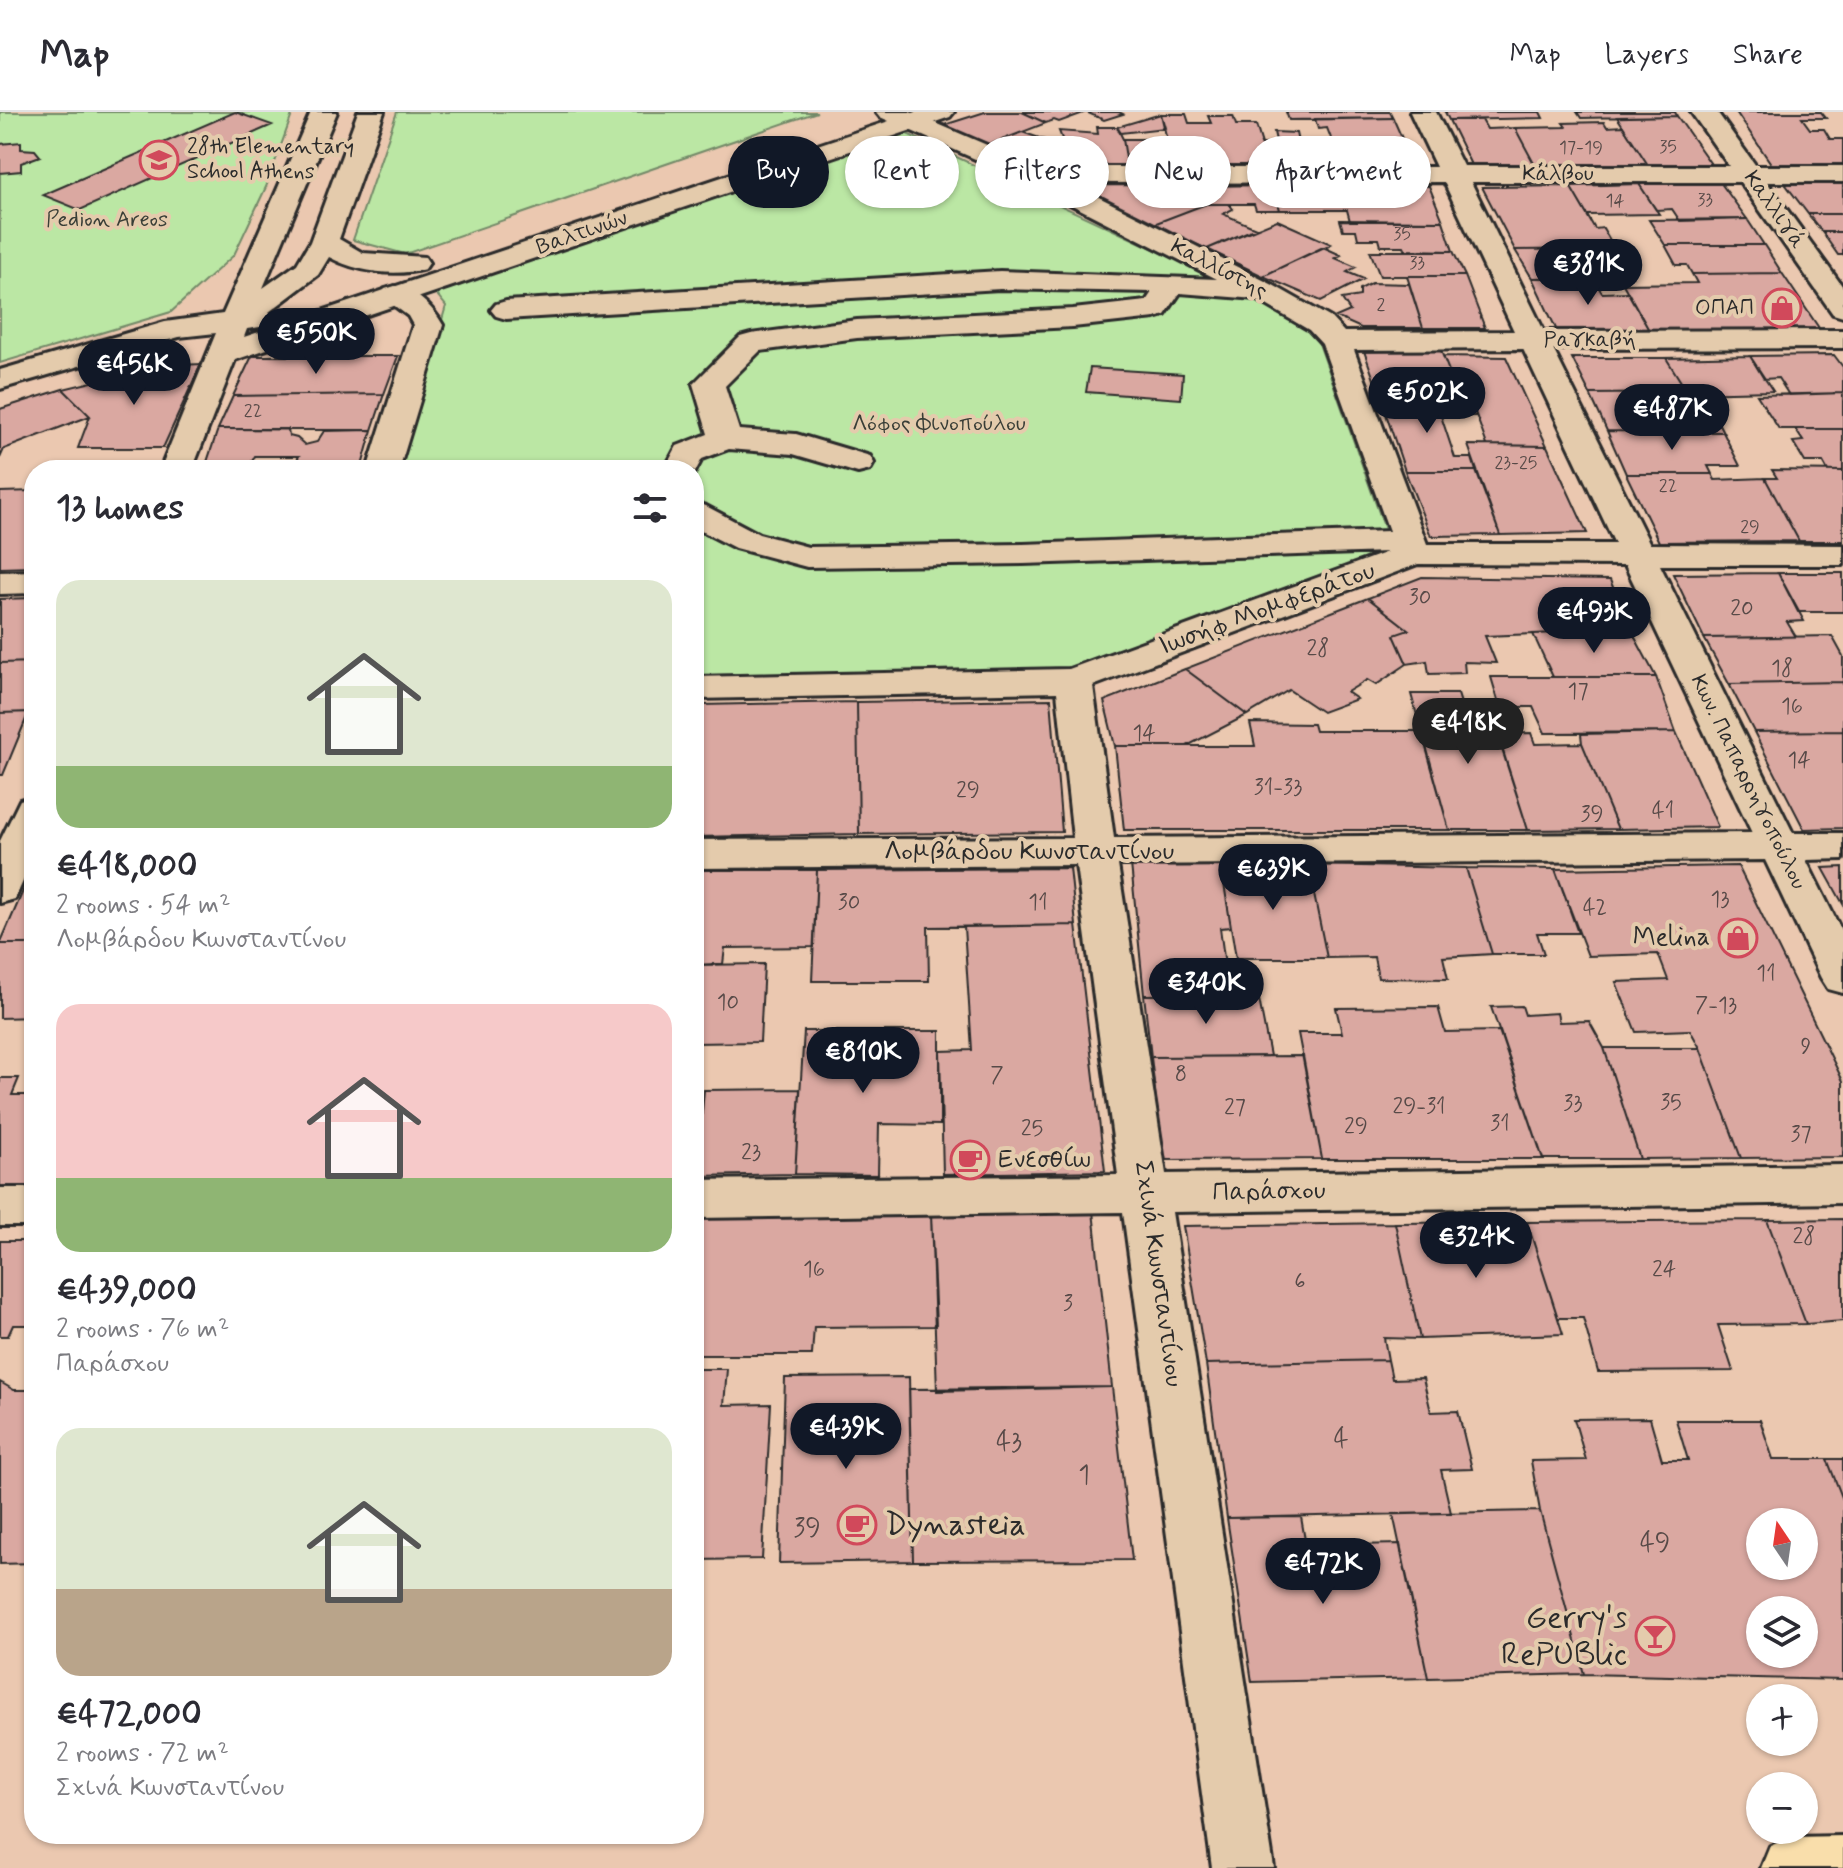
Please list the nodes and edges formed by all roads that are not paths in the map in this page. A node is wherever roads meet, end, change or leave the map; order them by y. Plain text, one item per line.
1 (324, 112) edge
2 (371, 112) edge
3 (876, 112) edge
4 (941, 112) edge
5 (1423, 112) edge
6 (1704, 112) edge
7 (901, 117) edge
8 (975, 149) edge
9 (1748, 174) junction
10 (1843, 174) edge
11 (1109, 175) edge
12 (1453, 175) junction
13 (1099, 208) edge
14 (324, 242) junction
15 (415, 263) junction
16 (1172, 284) junction
17 (1263, 291) junction
18 (395, 295) junction
19 (1843, 308) edge
20 (506, 310) dead end
21 (339, 314) junction
22 (237, 321) junction
23 (1843, 339) edge
24 (1533, 340) junction
25 (1336, 341) junction
26 (224, 354) junction
27 (0, 380) edge
28 (725, 439) junction
29 (180, 460) edge
30 (386, 460) edge
31 (685, 460) edge
32 (858, 463) dead end
33 (704, 518) edge
34 (1412, 548) junction
35 (1638, 555) junction
36 (1843, 555) edge
37 (24, 582) edge
38 (0, 583) edge
39 (1074, 680) junction
40 (704, 688) edge
41 (24, 835) edge
42 (1843, 846) edge
43 (1780, 847) junction
44 (1095, 851) junction
45 (704, 854) edge
46 (12, 866) edge
47 (1843, 978) edge
48 (1843, 1184) edge
49 (1147, 1194) junction
50 (704, 1199) edge
51 (0, 1207) edge
52 (24, 1207) edge
53 (1843, 1867) edge
54 (1243, 1868) edge
55 (1792, 1868) edge

1 - 22 street
2 - 14 street
3 - 15 street, Βαλτινών
4 - 7 street, Βαλτινών
5 - 12 street, Κων. Παπαρρηγοπούλου
6 - 9 street, Καλλιγά
7 - 8 street, Καλλίστης
7 - 18 street, Βαλτινών
9 - 10 street, Κάλβου
9 - 12 street, Κάλβου
9 - 19 street, Καλλιγά
11 - 12 street, Κάλβου
12 - 24 street, Κων. Παπαρρηγοπούλου
13 - 17 street, Καλλίστης
14 - 15 street
14 - 22 street
15 - 22 street, Βαλτινών
16 - 17 street
16 - 20 street
16 - 28 street
17 - 25 street, Καλλίστης
18 - 21 street, Βαλτινών
18 - 30 street
21 - 22 street
21 - 26 street, Βαλτινών
22 - 26 street
22 - 27 street
23 - 24 street, Ραγκαβή
24 - 25 street, Ραγκαβή
24 - 35 street, Κων. Παπαρρηγοπούλου
25 - 34 street, Καλλίστης
26 - 29 street
28 - 31 street
28 - 32 street
33 - 34 street
34 - 35 street, Ιωσήφ Μομφεράτου
34 - 39 street, Ιωσήφ Μομφεράτου
35 - 36 street, Ιωσήφ Μομφεράτου
35 - 43 street, Κων. Παπαρρηγοπούλου
37 - 38 street
39 - 40 street, Ιωσήφ Μομφεράτου
39 - 44 street, Σχινά Κωνσταντίνου
41 - 46 street
42 - 43 street, Λομβάρδου Κωνσταντίνου
43 - 44 street, Λομβάρδου Κωνσταντίνου
43 - 47 street, Κων. Παπαρρηγοπούλου
44 - 45 street, Λομβάρδου Κωνσταντίνου
44 - 49 street, Σχινά Κωνσταντίνου
48 - 49 street, Παράσχου
49 - 50 street, Παράσχου
49 - 54 street, Σχινά Κωνσταντίνου
51 - 52 street
53 - 55 main road

